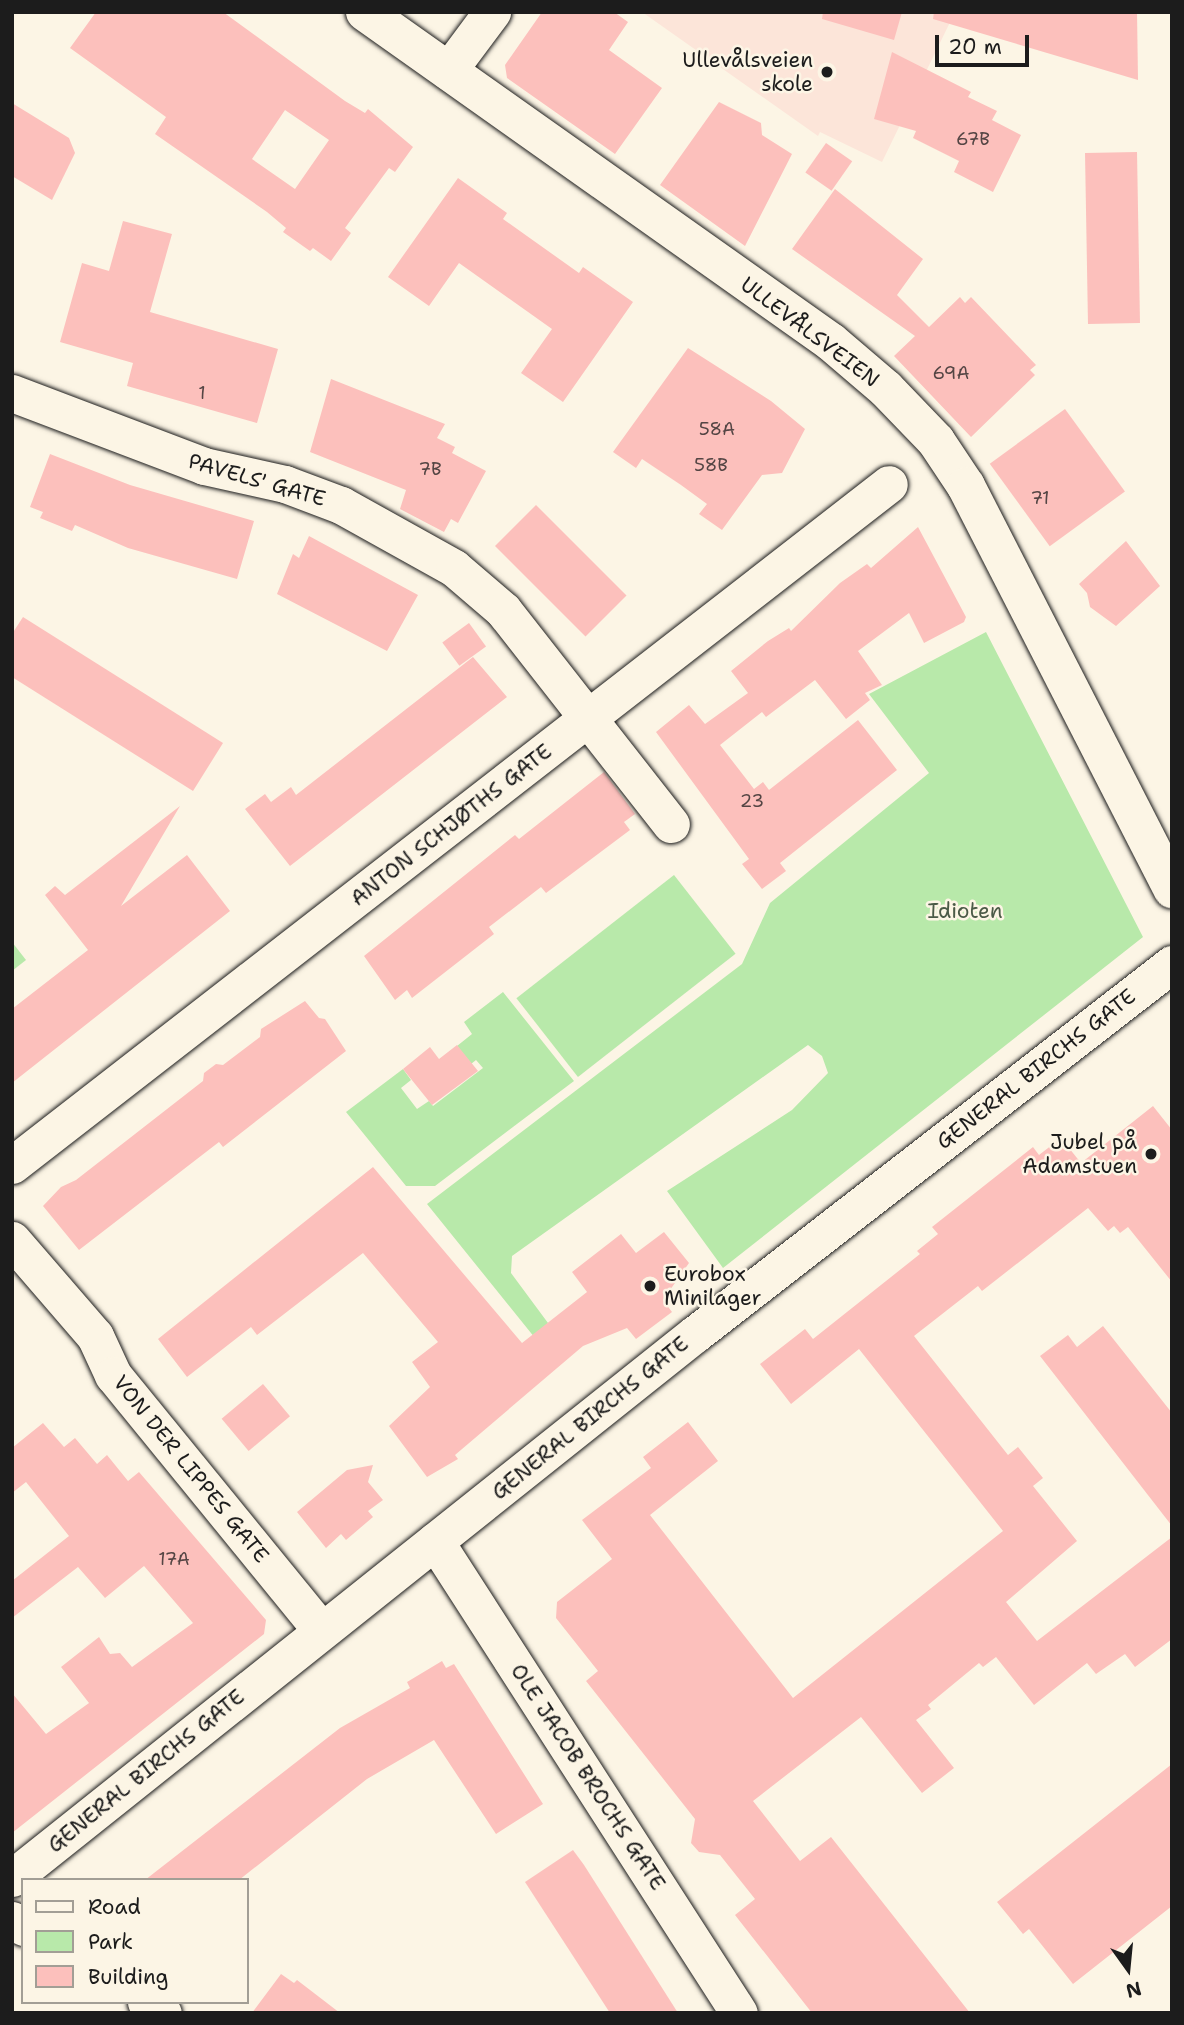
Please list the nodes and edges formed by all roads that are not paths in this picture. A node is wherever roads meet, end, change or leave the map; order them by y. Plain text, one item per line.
1 (365, 12) edge
2 (492, 12) edge
3 (448, 71) junction
4 (12, 393) edge
5 (889, 484) dead end
6 (590, 716) junction
7 (671, 824) dead end
8 (1172, 889) edge
9 (1172, 964) edge
10 (12, 1165) edge
11 (12, 1240) edge
12 (435, 1541) junction
13 (321, 1630) junction
14 (12, 1878) edge
15 (740, 2013) edge

1 - 3 street, ULLEVÅLSVEIEN
2 - 3 street
3 - 8 street, ULLEVÅLSVEIEN
4 - 6 street, PAVELS' GATE
5 - 6 street, ANTON SCHJØTHS GATE
6 - 7 street, PAVELS' GATE
6 - 10 street, ANTON SCHJØTHS GATE
9 - 12 street, GENERAL BIRCHS GATE
11 - 13 street, VON DER LIPPES GATE
12 - 13 street, GENERAL BIRCHS GATE
12 - 15 street, OLE JACOB BROCHS GATE
13 - 14 street, GENERAL BIRCHS GATE

